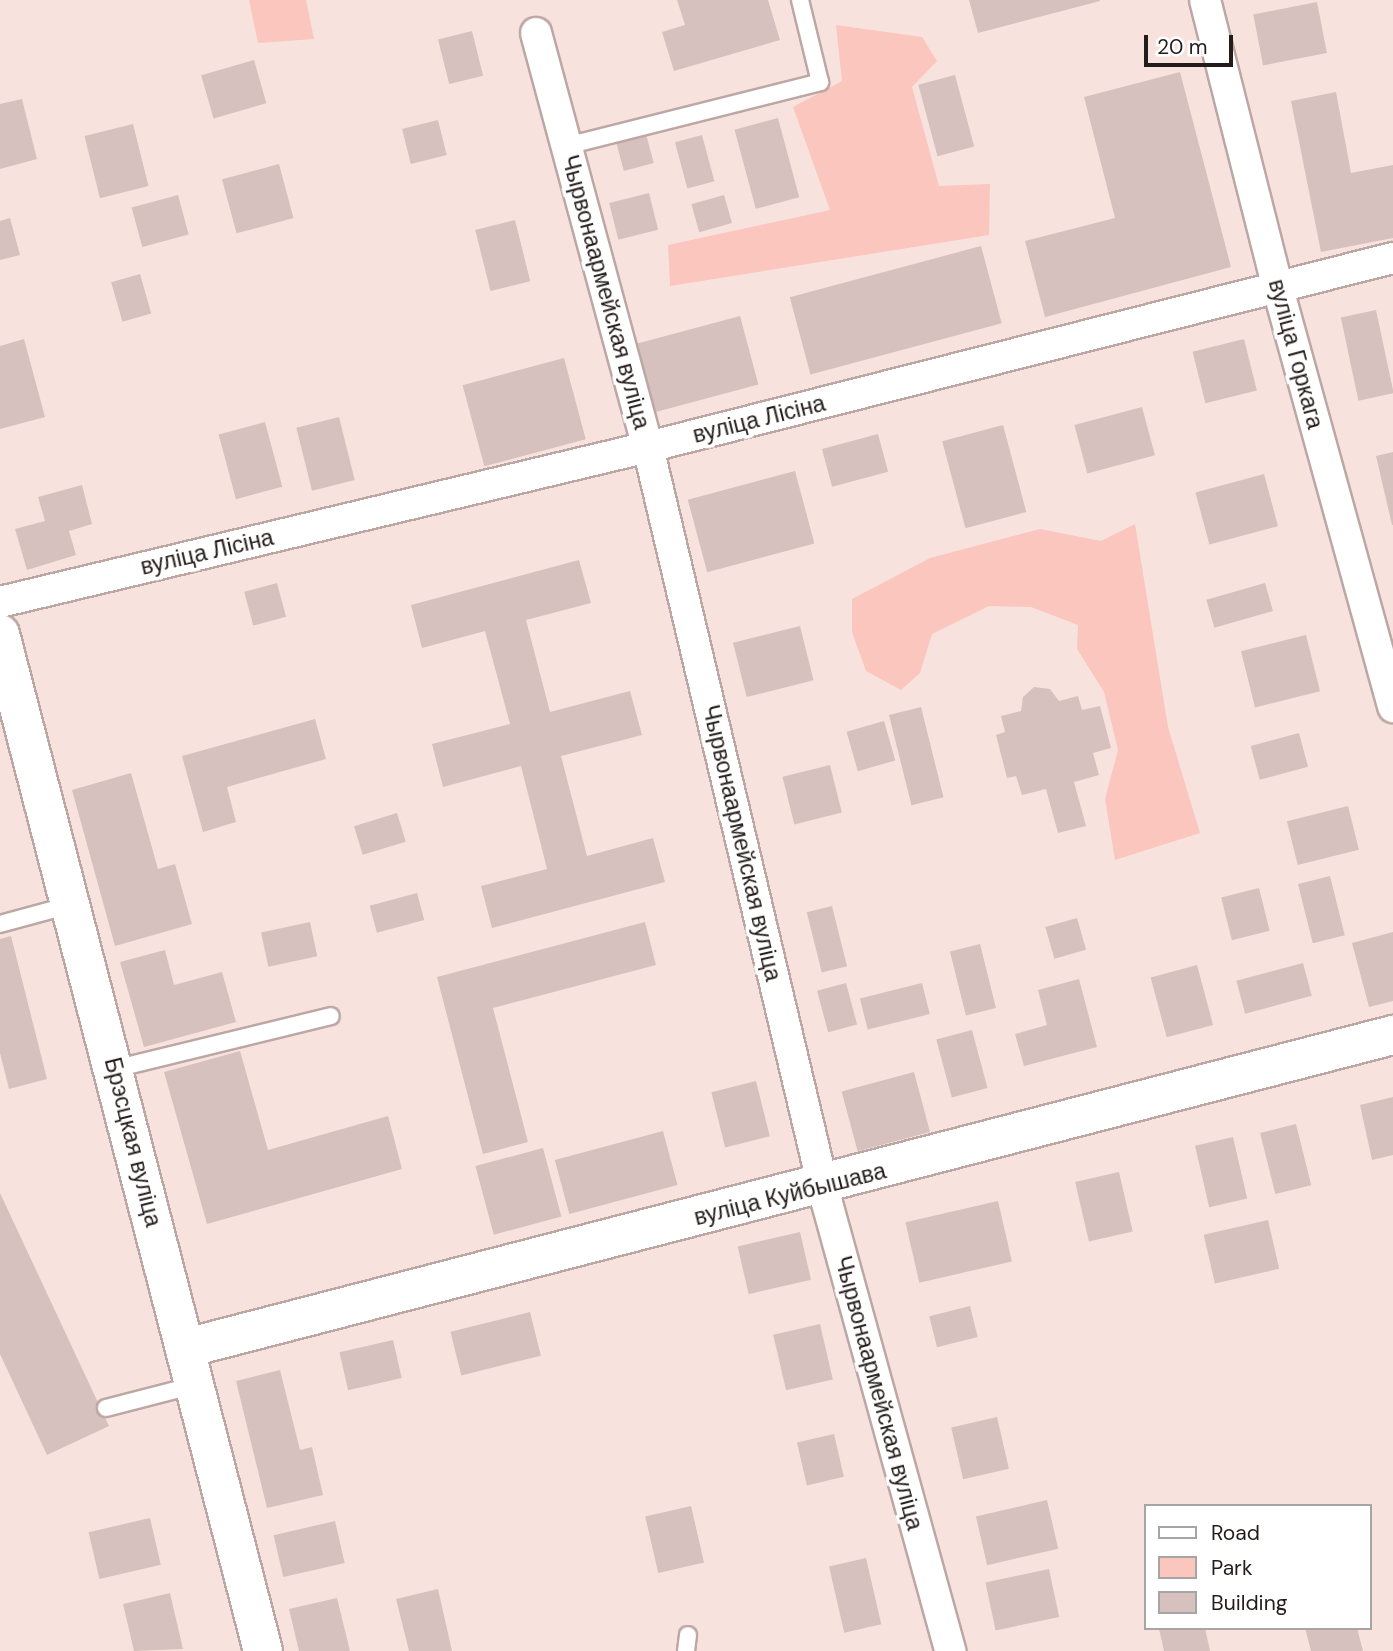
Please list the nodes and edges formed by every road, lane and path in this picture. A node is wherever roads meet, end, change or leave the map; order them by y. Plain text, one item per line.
1 (800, 0) edge
2 (1205, 0) edge
3 (536, 33) dead end
4 (566, 145) junction
5 (1393, 258) edge
6 (1277, 285) junction
7 (648, 447) junction
8 (0, 602) edge
9 (0, 634) edge
10 (1393, 707) edge
11 (70, 905) junction
12 (0, 924) edge
13 (331, 1016) dead end
14 (1393, 1035) edge
15 (114, 1069) junction
16 (823, 1186) junction
17 (186, 1348) junction
18 (195, 1385) junction
19 (106, 1408) dead end
20 (263, 1651) edge
21 (950, 1651) edge

1 - 4 lane
2 - 6 street, вуліца Горкага
3 - 4 street, Чырвонаармейская вуліца
4 - 7 street, Чырвонаармейская вуліца
5 - 6 street, вуліца Лісіна
6 - 7 street, вуліца Лісіна
6 - 10 street, вуліца Горкага
7 - 8 street, вуліца Лісіна
7 - 16 street, Чырвонаармейская вуліца
9 - 11 street, Брэсцкая вуліца
11 - 12 lane
11 - 15 street, Брэсцкая вуліца
13 - 15 lane
14 - 16 street, вуліца Куйбышава
15 - 17 street, Брэсцкая вуліца
16 - 17 street, вуліца Куйбышава
16 - 21 street, Чырвонаармейская вуліца
17 - 18 street, Брэсцкая вуліца
18 - 19 lane
18 - 20 street, Брэсцкая вуліца

